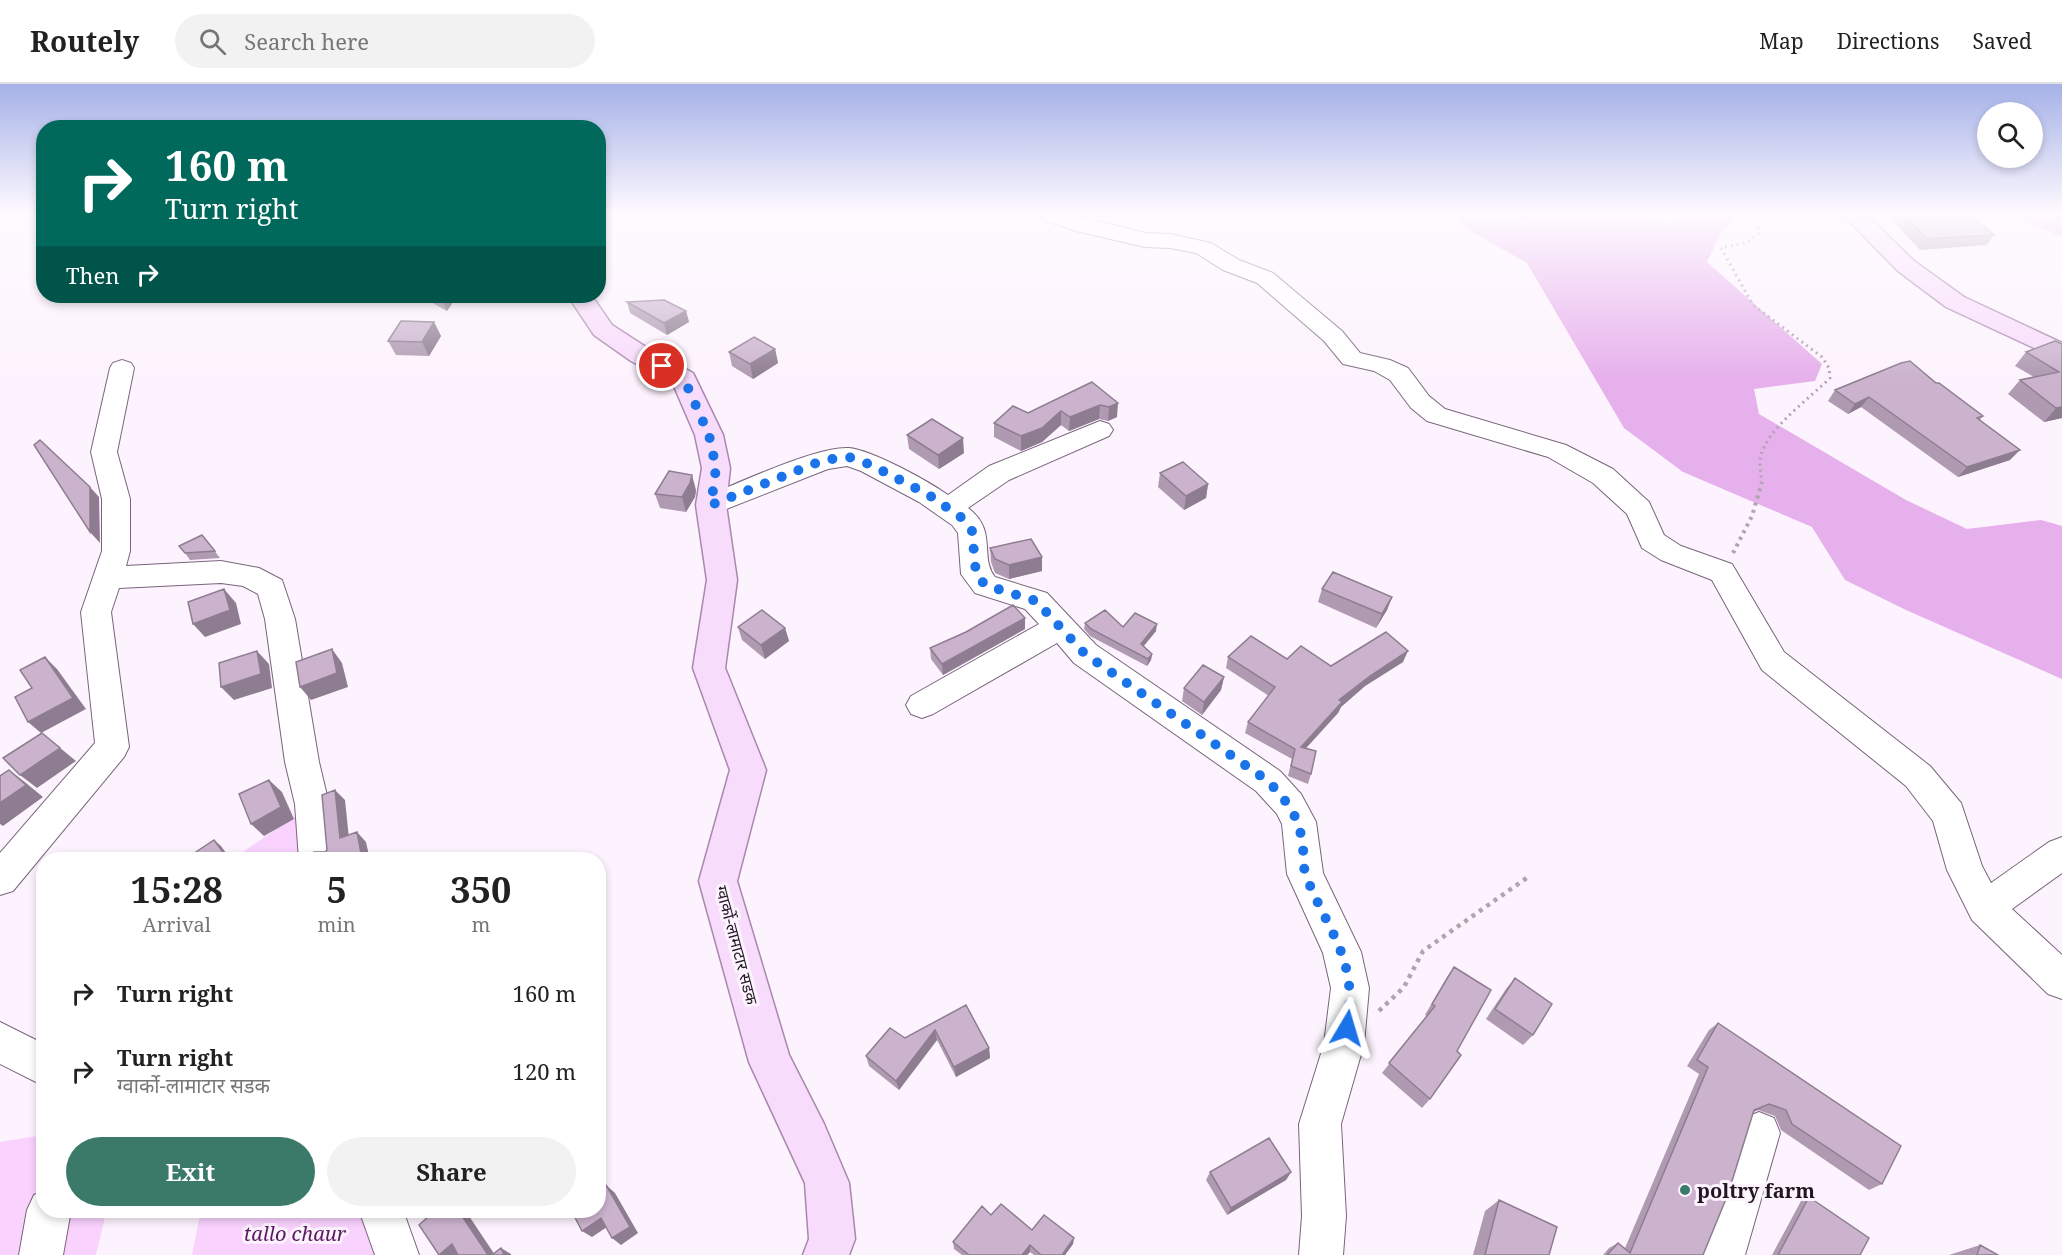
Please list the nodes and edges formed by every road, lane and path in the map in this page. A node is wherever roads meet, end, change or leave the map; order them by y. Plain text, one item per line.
1 (1243, 270) edge
2 (1732, 270) edge
3 (1911, 270) edge
4 (585, 303) edge
5 (2062, 353) edge
6 (122, 368) dead end
7 (1100, 429) dead end
8 (711, 505) junction
9 (948, 508) junction
10 (1722, 572) junction
11 (107, 578) junction
12 (1060, 627) junction
13 (921, 705) dead end
14 (316, 852) edge
15 (2062, 853) edge
16 (1528, 877) dead end
17 (0, 879) edge
18 (1985, 908) junction
19 (2062, 981) edge
20 (0, 1042) edge
21 (1344, 1044) junction
22 (36, 1062) edge
23 (1759, 1133) dead end
24 (48, 1218) edge
25 (384, 1218) edge
26 (41, 1255) edge
27 (398, 1255) edge
28 (826, 1255) edge
29 (1321, 1255) edge
30 (1720, 1255) edge

1 - 10 street
2 - 10 path
3 - 5 main road
4 - 8 main road, ग्वार्को-लामाटार सडक
6 - 11 street
7 - 9 street
8 - 9 street
8 - 28 main road, ग्वार्को-लामाटार सडक
9 - 12 street
10 - 18 street
11 - 14 street
11 - 17 street
12 - 13 street
12 - 21 street
15 - 18 street
16 - 21 path
18 - 19 street
20 - 22 street
21 - 29 street
23 - 30 street
24 - 26 street
25 - 27 street

